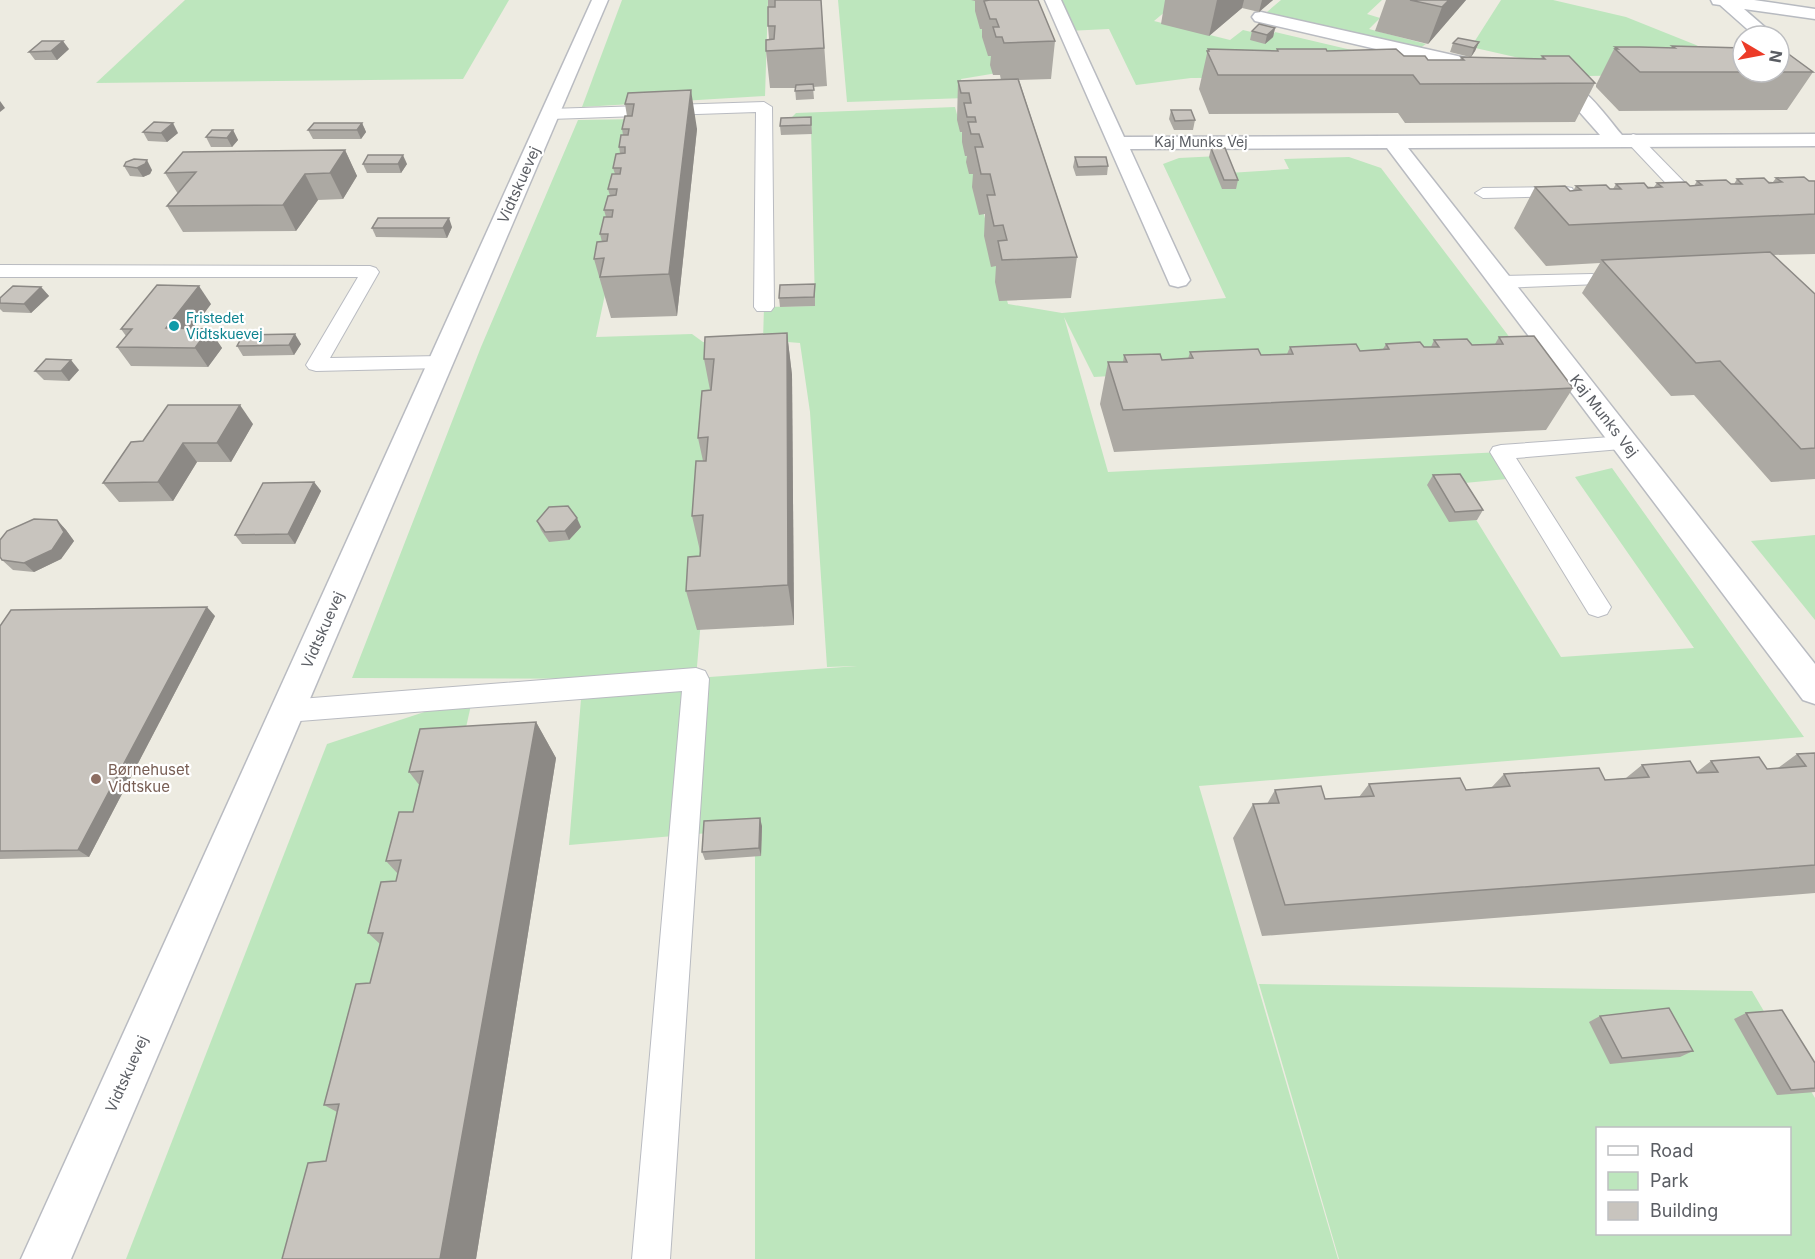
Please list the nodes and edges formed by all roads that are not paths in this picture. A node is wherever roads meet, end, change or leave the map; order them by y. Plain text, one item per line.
1 (600, 0) edge
2 (1053, 0) edge
3 (1723, 0) edge
4 (1815, 14) edge
5 (1261, 17) dead end
6 (1752, 24) edge
7 (1511, 74) edge
8 (1534, 79) edge
9 (550, 114) junction
10 (1624, 139) junction
11 (1815, 140) edge
12 (1393, 142) junction
13 (1117, 143) junction
14 (1683, 190) junction
15 (1705, 190) edge
16 (1659, 191) edge
17 (1577, 192) edge
18 (1483, 193) dead end
19 (0, 271) edge
20 (1178, 280) dead end
21 (1592, 280) edge
22 (1501, 282) junction
23 (764, 307) dead end
24 (441, 362) junction
25 (1625, 443) junction
26 (1598, 608) dead end
27 (1815, 690) edge
28 (287, 711) junction
29 (46, 1259) edge
30 (651, 1259) edge

1 - 9 street, Vidtskuevej
2 - 13 street
3 - 4 street
3 - 6 street
5 - 7 street
8 - 10 street
9 - 23 lane
9 - 24 street, Vidtskuevej
10 - 11 street, Kaj Munks Vej
10 - 12 street, Kaj Munks Vej
10 - 14 lane
12 - 13 street, Kaj Munks Vej
12 - 22 street, Kaj Munks Vej
13 - 20 street
14 - 15 lane
14 - 16 lane
17 - 18 lane
19 - 24 lane
21 - 22 lane
22 - 25 street, Kaj Munks Vej
24 - 28 street, Vidtskuevej
25 - 26 lane
25 - 27 street, Kaj Munks Vej
28 - 29 street, Vidtskuevej
28 - 30 lane

